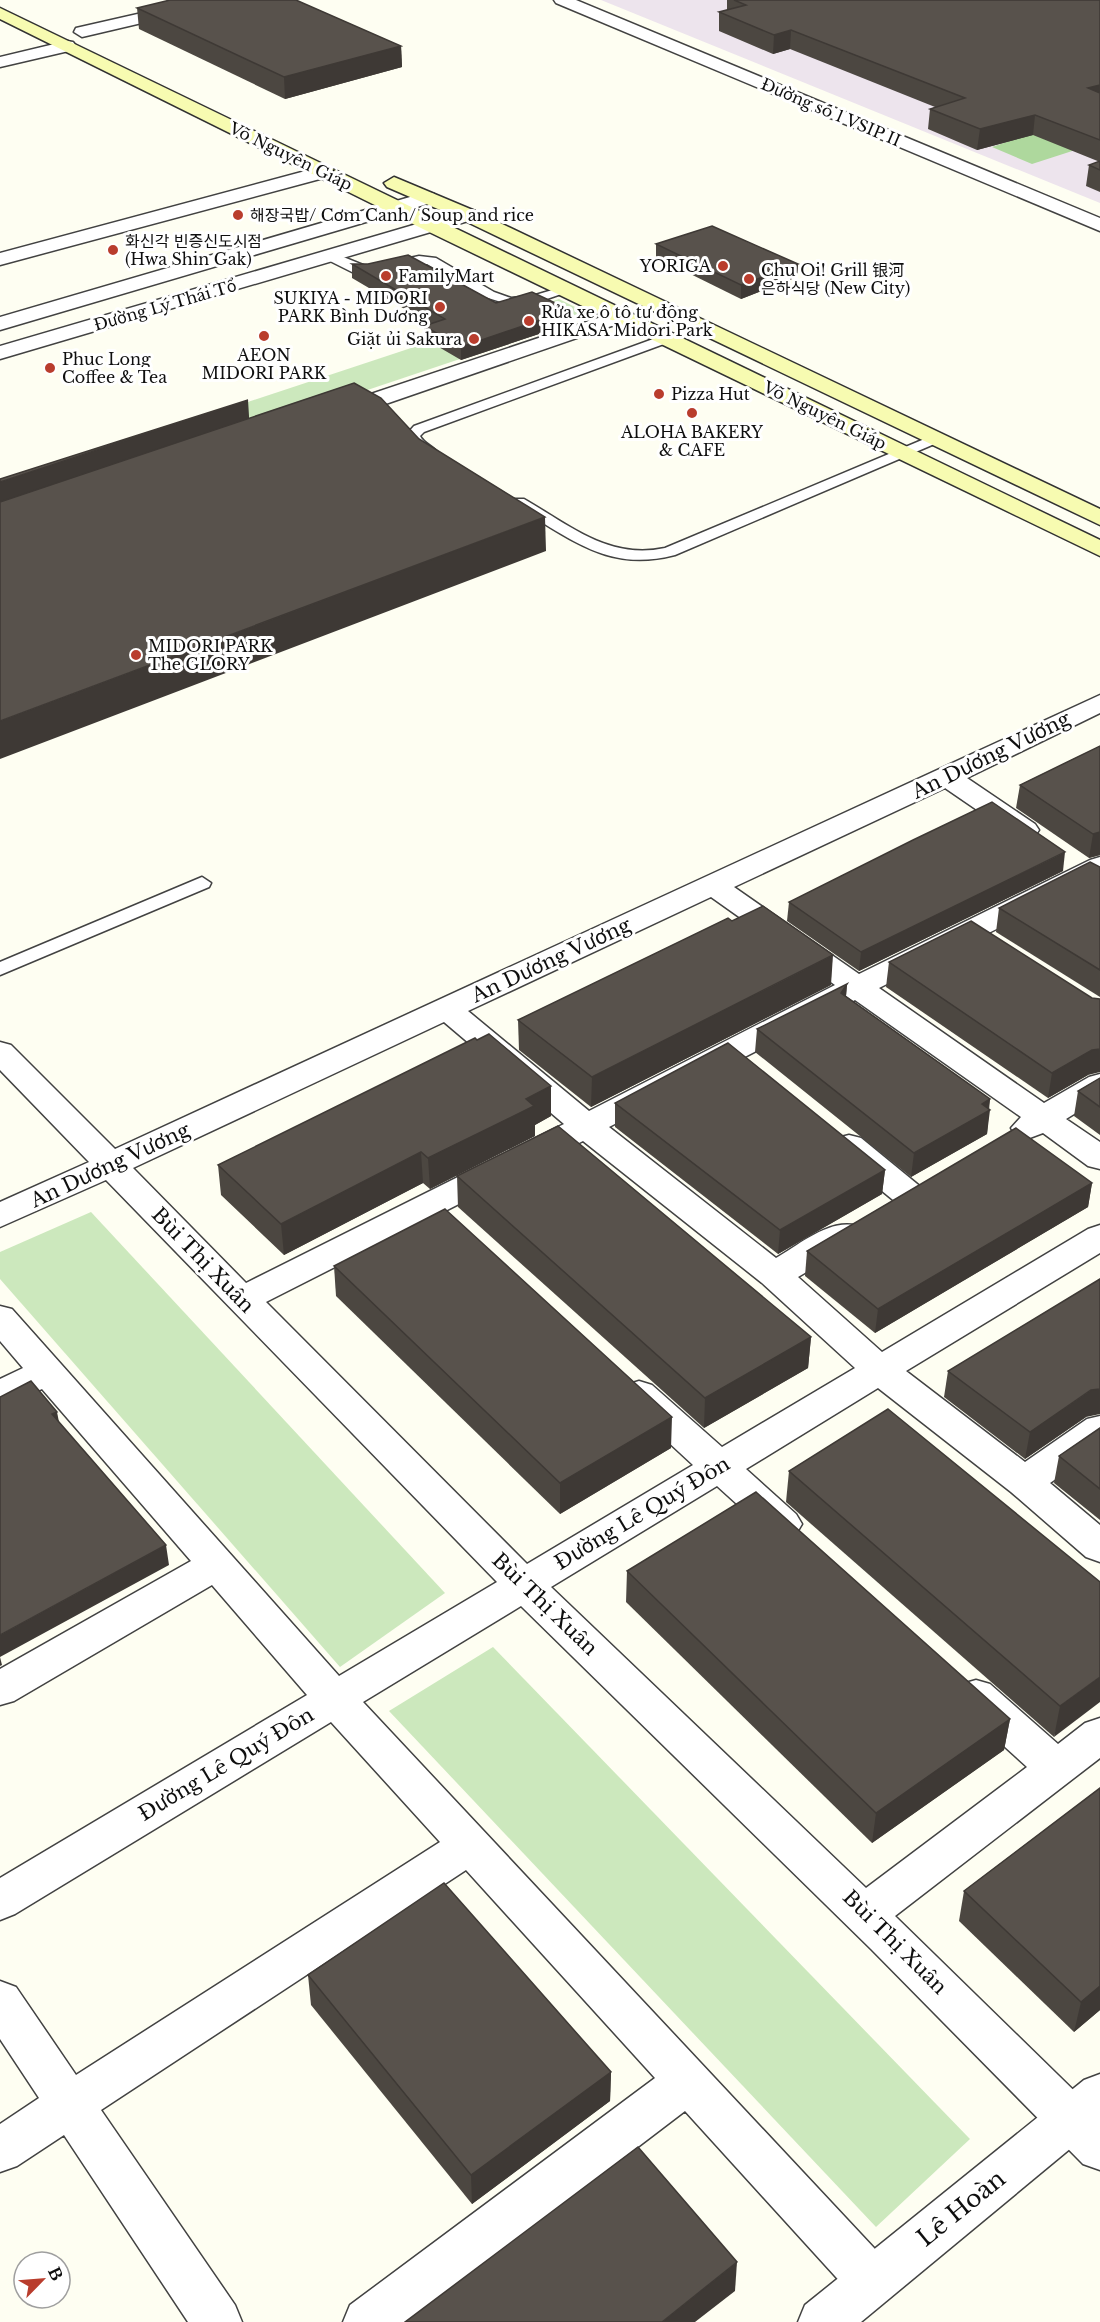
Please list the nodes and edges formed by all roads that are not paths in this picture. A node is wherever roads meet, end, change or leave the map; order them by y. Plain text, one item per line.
1 (221, 0) edge
2 (562, 0) edge
3 (0, 13) edge
4 (62, 23) dead end
5 (81, 32) junction
6 (68, 46) junction
7 (110, 46) dead end
8 (0, 62) edge
9 (324, 172) junction
10 (374, 173) dead end
11 (427, 198) junction
12 (396, 207) junction
13 (468, 215) junction
14 (1100, 225) edge
15 (432, 226) junction
16 (331, 256) junction
17 (0, 260) edge
18 (566, 290) junction
19 (622, 316) junction
20 (0, 324) edge
21 (667, 338) junction
22 (0, 353) edge
23 (317, 420) edge
24 (934, 439) junction
25 (902, 453) junction
26 (449, 463) edge
27 (502, 492) edge
28 (1100, 518) edge
29 (1100, 549) edge
30 (1100, 703) edge
31 (947, 777) junction
32 (1096, 873) edge
33 (202, 882) dead end
34 (713, 885) junction
35 (968, 930) junction
36 (996, 948) edge
37 (0, 969) edge
38 (857, 986) junction
39 (447, 1009) junction
40 (729, 1050) junction
41 (0, 1052) edge
42 (756, 1072) edge
43 (1100, 1084) edge
44 (1044, 1118) junction
45 (586, 1126) junction
46 (829, 1130) edge
47 (1003, 1142) edge
48 (1100, 1158) edge
49 (112, 1164) junction
50 (941, 1178) edge
51 (910, 1196) junction
52 (0, 1216) edge
53 (1100, 1237) edge
54 (774, 1275) junction
55 (241, 1300) junction
56 (0, 1318) edge
57 (880, 1370) junction
58 (47, 1371) junction
59 (615, 1371) edge
60 (0, 1395) edge
61 (1100, 1429) edge
62 (719, 1467) junction
63 (1024, 1482) junction
64 (807, 1546) edge
65 (1100, 1546) edge
66 (217, 1564) junction
67 (524, 1585) junction
68 (949, 1672) edge
69 (0, 1689) edge
70 (335, 1699) junction
71 (1100, 1735) edge
72 (1056, 1767) junction
73 (470, 1845) junction
74 (0, 1901) edge
75 (866, 1913) junction
76 (0, 2001) edge
77 (688, 2081) junction
78 (70, 2104) junction
79 (1090, 2120) edge
80 (0, 2150) edge
81 (873, 2281) junction
82 (217, 2322) edge
83 (368, 2322) edge
84 (823, 2322) edge

1 - 5 street
2 - 14 street, Đường số 1 VSIP II
3 - 6 main road, Võ Nguyên Giáp
4 - 5 main road
5 - 7 main road
6 - 8 street
6 - 9 main road, Võ Nguyên Giáp
9 - 12 main road, Võ Nguyên Giáp
9 - 17 street
10 - 11 main road, Võ Nguyên Giáp
11 - 12 street, Đường Lý Thái Tổ
11 - 13 main road, Võ Nguyên Giáp
12 - 15 main road, Võ Nguyên Giáp
12 - 20 street, Đường Lý Thái Tổ
13 - 15 street, Đường Lý Thái Tổ
13 - 24 main road, Võ Nguyên Giáp
15 - 16 street, Đường Lý Thái Tổ
15 - 18 main road, Võ Nguyên Giáp
16 - 18 lane
16 - 22 street, Đường Lý Thái Tổ
18 - 19 main road, Võ Nguyên Giáp
19 - 21 main road, Võ Nguyên Giáp
19 - 23 street
21 - 25 main road, Võ Nguyên Giáp
21 - 26 lane
24 - 25 lane
24 - 28 main road, Võ Nguyên Giáp
25 - 27 lane
25 - 29 main road, Võ Nguyên Giáp
30 - 31 street, An Dương Vương
31 - 32 street
31 - 34 street, An Dương Vương
32 - 35 street
33 - 37 lane
34 - 38 street
34 - 39 street, An Dương Vương
35 - 36 street
35 - 38 street
38 - 40 street
38 - 44 street
39 - 45 street
39 - 49 street, An Dương Vương
40 - 42 street
40 - 45 street
41 - 49 street, Bùi Thị Xuân
43 - 44 street
44 - 47 street
44 - 48 street
45 - 54 street
45 - 55 street
46 - 51 street
49 - 52 street, An Dương Vương
49 - 55 street, Bùi Thị Xuân
50 - 51 street
51 - 54 street
53 - 57 street, Đường Lê Quý Đôn
54 - 57 street
55 - 67 street, Bùi Thị Xuân
56 - 58 street
57 - 62 street, Đường Lê Quý Đôn
57 - 63 street
58 - 60 street
58 - 66 street
59 - 62 street
61 - 63 street
62 - 64 street
62 - 67 street, Đường Lê Quý Đôn
63 - 65 street
66 - 69 street
66 - 70 street
67 - 70 street, Đường Lê Quý Đôn
67 - 75 street, Bùi Thị Xuân
68 - 72 street
70 - 73 street
70 - 74 street, Đường Lê Quý Đôn
71 - 72 street
72 - 75 street
73 - 77 street
73 - 78 street
75 - 79 street, Bùi Thị Xuân
76 - 78 street
77 - 81 street
77 - 83 street
78 - 80 street
78 - 82 street
79 - 81 street, Lê Hoàn
81 - 84 street, Lê Hoàn

